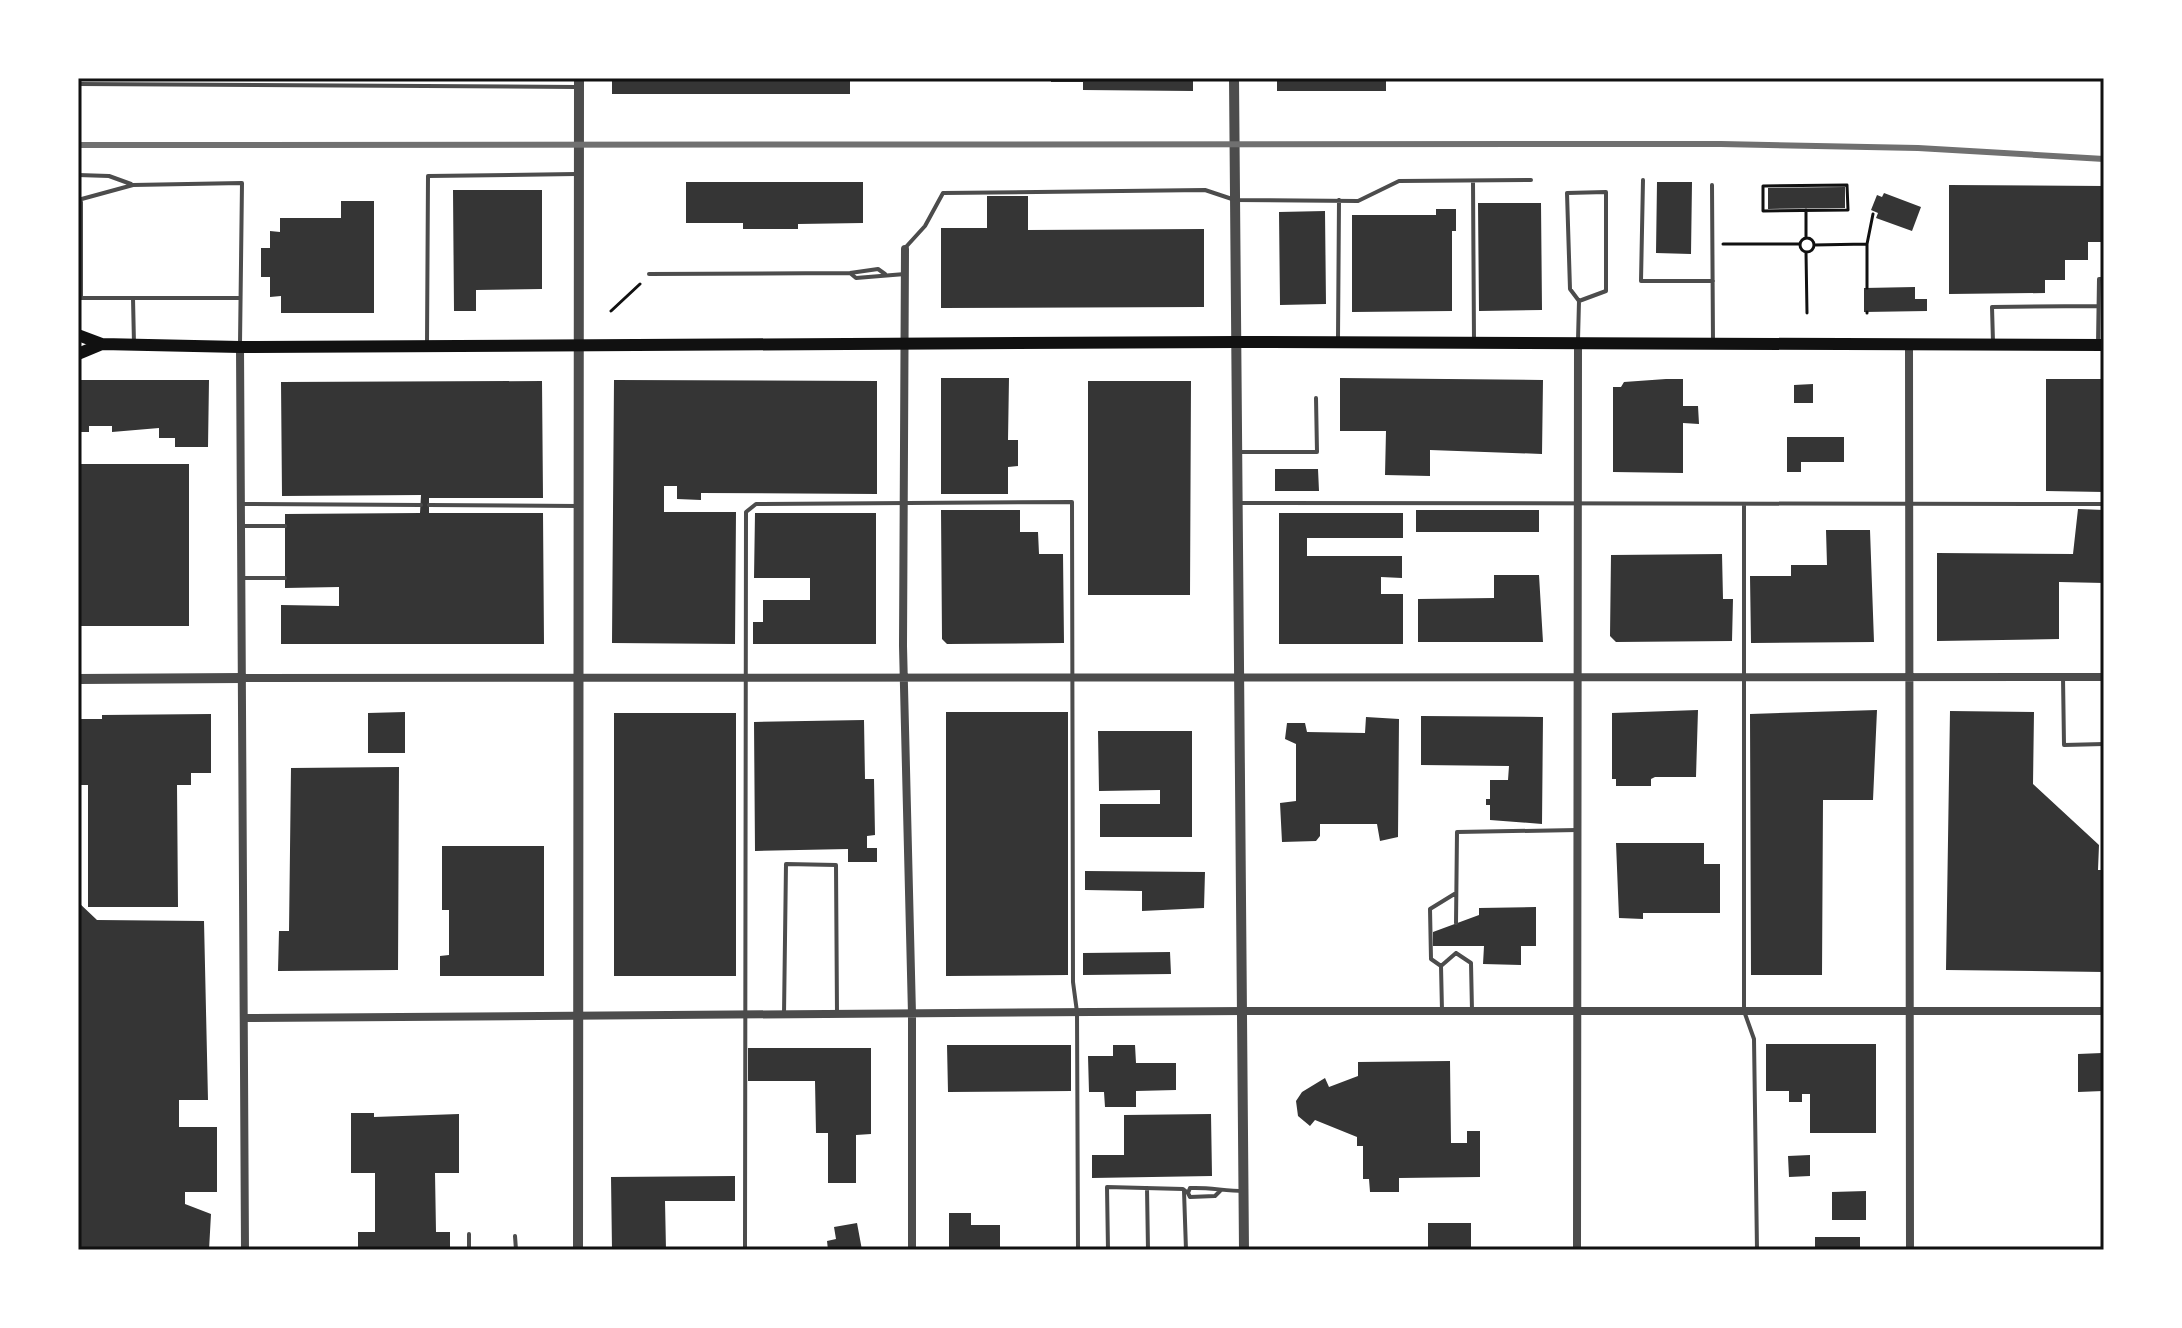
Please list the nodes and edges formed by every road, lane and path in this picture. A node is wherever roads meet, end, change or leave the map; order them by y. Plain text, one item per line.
1 (248, 78) edge
2 (1234, 78) edge
3 (579, 83) edge
4 (78, 84) edge
5 (248, 85) junction
6 (579, 174) junction
7 (78, 175) edge
8 (1531, 180) dead end
9 (1643, 180) dead end
10 (1473, 181) junction
11 (133, 185) junction
12 (1712, 185) dead end
13 (1235, 200) junction
14 (1339, 200) junction
15 (80, 201) edge
16 (1806, 210) junction
17 (1873, 214) dead end
18 (1806, 238) junction
19 (1726, 244) dead end
20 (1799, 244) junction
21 (1867, 244) junction
22 (1814, 245) junction
23 (905, 249) joint
24 (1806, 252) junction
25 (850, 273) junction
26 (649, 274) joint
27 (885, 274) junction
28 (905, 274) junction
29 (2104, 279) edge
30 (1713, 281) junction
31 (1867, 288) dead end
32 (80, 298) edge
33 (133, 298) junction
34 (240, 298) junction
35 (1579, 301) junction
36 (2098, 306) junction
37 (611, 311) dead end
38 (1807, 313) dead end
39 (78, 335) edge
40 (1236, 342) junction
41 (1338, 343) junction
42 (102, 344) junction
43 (906, 344) junction
44 (134, 345) junction
45 (1474, 345) junction
46 (1578, 345) junction
47 (1713, 345) junction
48 (1909, 345) junction
49 (1993, 345) junction
50 (2101, 345) edge
51 (240, 347) junction
52 (427, 347) junction
53 (578, 347) junction
54 (78, 354) edge
55 (1316, 398) dead end
56 (1238, 452) junction
57 (906, 502) junction
58 (1238, 503) junction
59 (242, 504) junction
60 (1578, 504) junction
61 (1744, 504) junction
62 (1910, 504) junction
63 (2104, 504) edge
64 (421, 505) dead end
65 (429, 505) dead end
66 (578, 506) junction
67 (241, 526) junction
68 (285, 526) dead end
69 (242, 578) junction
70 (285, 578) dead end
71 (578, 676) junction
72 (904, 676) junction
73 (745, 677) junction
74 (1910, 677) junction
75 (2063, 677) junction
76 (2104, 677) edge
77 (243, 678) junction
78 (1074, 678) junction
79 (1239, 678) junction
80 (1577, 678) junction
81 (1744, 678) junction
82 (78, 679) edge
83 (2104, 744) edge
84 (1577, 830) junction
85 (1456, 893) junction
86 (1456, 923) dead end
87 (1456, 946) dead end
88 (1456, 953) junction
89 (1441, 966) junction
90 (1910, 1010) junction
91 (1244, 1011) junction
92 (1442, 1011) junction
93 (1472, 1011) junction
94 (1577, 1011) junction
95 (1744, 1011) junction
96 (2104, 1011) edge
97 (1077, 1012) junction
98 (579, 1014) junction
99 (746, 1014) junction
100 (784, 1014) junction
101 (837, 1014) junction
102 (912, 1014) junction
103 (245, 1018) junction
104 (1147, 1188) junction
105 (1186, 1191) junction
106 (1220, 1191) junction
107 (1244, 1191) junction
108 (469, 1234) dead end
109 (515, 1236) dead end
110 (245, 1250) edge
111 (469, 1250) edge
112 (516, 1250) edge
113 (578, 1250) edge
114 (745, 1250) edge
115 (912, 1250) edge
116 (1078, 1250) edge
117 (1108, 1250) edge
118 (1148, 1250) edge
119 (1186, 1250) edge
120 (1244, 1250) edge
121 (1577, 1250) edge
122 (1757, 1250) edge
123 (1910, 1250) edge

1 - 5 lane
2 - 13 street
3 - 5 lane
3 - 6 street
4 - 5 lane
6 - 52 lane
6 - 53 street
7 - 11 lane
8 - 10 lane
9 - 30 lane
10 - 14 lane
10 - 45 lane
11 - 15 lane
11 - 34 lane
12 - 30 lane
13 - 14 lane
13 - 23 lane
13 - 40 street
14 - 41 lane
15 - 32 lane
16 - 16 path
16 - 18 path
17 - 21 path
18 - 20 path
18 - 22 path
19 - 20 path
20 - 24 path
21 - 22 path
21 - 31 path
22 - 24 path
23 - 28 street
24 - 38 path
25 - 26 lane
25 - 27 lane
25 - 27 lane
26 - 37 path
27 - 28 lane
28 - 43 street
29 - 36 lane
30 - 47 lane
32 - 33 lane
33 - 34 lane
33 - 44 lane
34 - 51 lane
35 - 35 lane
35 - 46 lane
36 - 49 lane
36 - 50 lane
39 - 42 main road
40 - 41 main road
40 - 43 main road
40 - 56 street
41 - 45 main road
42 - 44 main road
42 - 54 main road
43 - 53 main road
43 - 57 street
44 - 51 main road
45 - 46 main road
46 - 47 main road
46 - 60 street
47 - 48 main road
48 - 49 main road
48 - 62 street
49 - 50 main road
51 - 52 main road
51 - 59 street
52 - 53 main road
53 - 66 street
55 - 56 lane
56 - 58 street
57 - 72 street
57 - 73 lane
57 - 78 lane
58 - 60 lane
58 - 79 street
59 - 64 lane
59 - 67 street
60 - 61 lane
60 - 80 street
61 - 62 lane
61 - 81 lane
62 - 63 lane
62 - 74 street
65 - 66 lane
66 - 71 street
67 - 68 lane
67 - 69 street
69 - 70 lane
69 - 77 street
71 - 73 street
71 - 77 street
71 - 98 street
72 - 73 street
72 - 78 street
72 - 102 street
73 - 99 lane
74 - 75 street
74 - 81 street
74 - 90 street
75 - 76 street
75 - 83 lane
77 - 82 street
77 - 103 street
78 - 79 street
78 - 97 lane
79 - 80 street
79 - 91 street
80 - 81 street
80 - 84 street
81 - 95 lane
84 - 85 lane
84 - 94 street
85 - 86 lane
85 - 89 lane
87 - 88 lane
88 - 89 lane
88 - 93 lane
89 - 92 lane
90 - 95 street
90 - 96 street
90 - 123 street
91 - 92 street
91 - 97 street
91 - 107 street
92 - 93 street
93 - 94 street
94 - 95 street
94 - 121 street
95 - 122 lane
97 - 102 street
97 - 116 lane
98 - 99 street
98 - 103 street
98 - 113 street
99 - 100 street
99 - 114 lane
100 - 101 street
100 - 101 lane
101 - 102 street
102 - 115 street
103 - 110 street
104 - 105 lane
104 - 117 lane
104 - 118 lane
105 - 106 lane
105 - 106 lane
105 - 119 lane
106 - 107 lane
107 - 120 street
108 - 111 lane
109 - 112 lane

